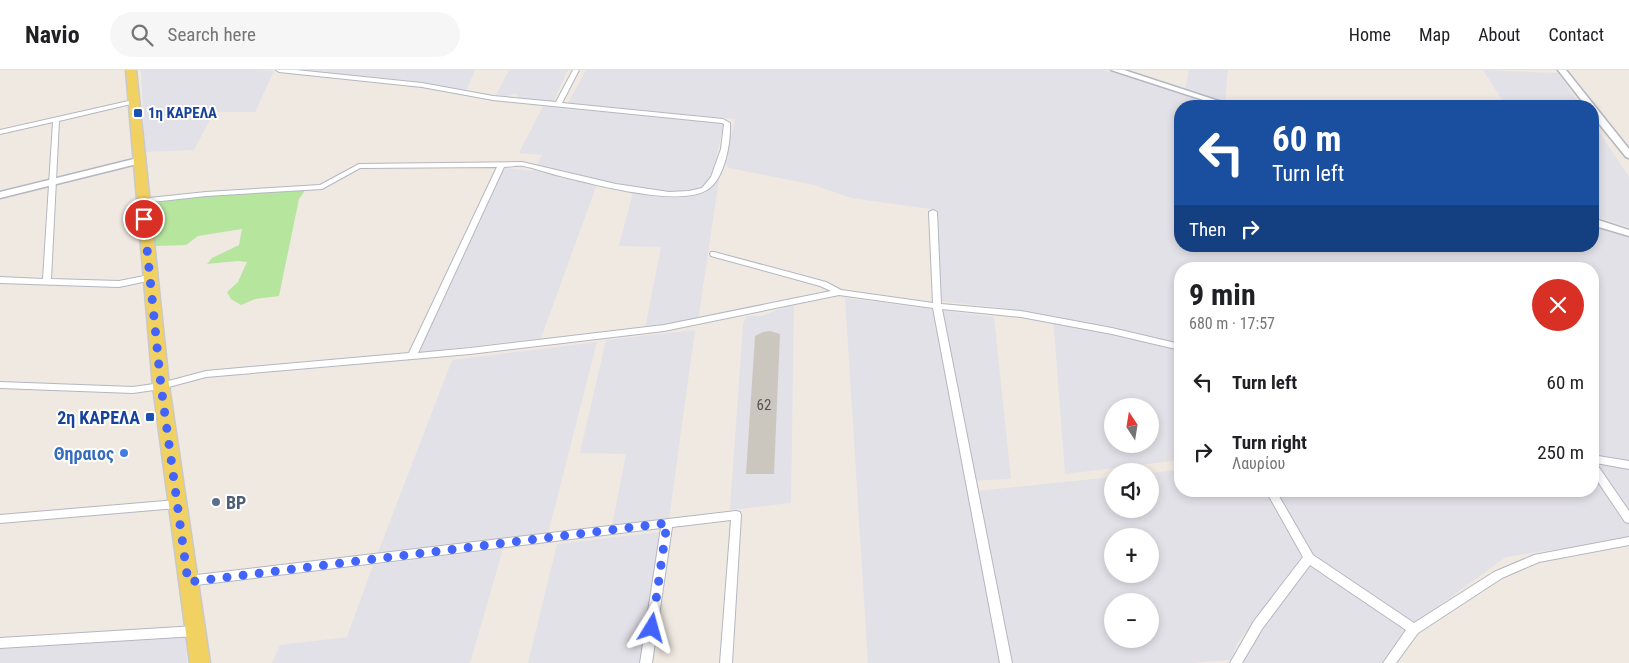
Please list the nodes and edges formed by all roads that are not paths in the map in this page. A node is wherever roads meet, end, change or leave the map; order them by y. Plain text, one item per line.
1 (131, 70) edge
2 (279, 70) edge
3 (576, 70) edge
4 (1115, 70) edge
5 (1562, 70) edge
6 (1211, 100) edge
7 (1586, 100) edge
8 (133, 102) junction
9 (558, 105) junction
10 (1599, 117) edge
11 (56, 119) junction
12 (0, 132) edge
13 (1629, 155) edge
14 (138, 161) junction
15 (501, 166) junction
16 (51, 182) junction
17 (0, 195) edge
18 (143, 201) junction
19 (933, 212) dead end
20 (1599, 223) edge
21 (1629, 233) edge
22 (714, 254) dead end
23 (149, 278) junction
24 (0, 280) edge
25 (47, 281) junction
26 (839, 292) junction
27 (936, 306) junction
28 (1174, 346) edge
29 (412, 356) junction
30 (0, 385) edge
31 (161, 386) junction
32 (1599, 460) edge
33 (1629, 465) edge
34 (1599, 475) edge
35 (1274, 497) edge
36 (177, 504) junction
37 (1629, 519) edge
38 (0, 520) edge
39 (667, 523) junction
40 (1629, 542) edge
41 (1309, 558) junction
42 (188, 582) junction
43 (1414, 629) junction
44 (196, 631) junction
45 (0, 643) edge
46 (1393, 661) edge
47 (200, 663) edge
48 (646, 663) edge
49 (726, 663) edge
50 (1006, 663) edge
51 (1236, 663) edge

1 - 8 main road
2 - 9 street
3 - 9 street
4 - 6 street
5 - 7 street
8 - 11 street
8 - 14 main road
9 - 15 street
10 - 13 street
11 - 12 street
11 - 16 street
14 - 16 street
14 - 18 main road
15 - 18 street
15 - 29 street
16 - 17 street
16 - 25 street
18 - 23 main road
19 - 27 street
20 - 21 street
22 - 26 street
23 - 25 street
23 - 31 main road
24 - 25 street
26 - 27 street
26 - 29 street
27 - 28 street
27 - 50 street
29 - 31 street
30 - 31 street
31 - 36 main road
32 - 33 street
34 - 37 street
35 - 41 street
36 - 38 street
36 - 42 main road
39 - 42 street
39 - 48 street
39 - 49 street
40 - 43 street
41 - 43 street
41 - 51 street
42 - 44 main road
43 - 46 street
44 - 45 street
44 - 47 main road

